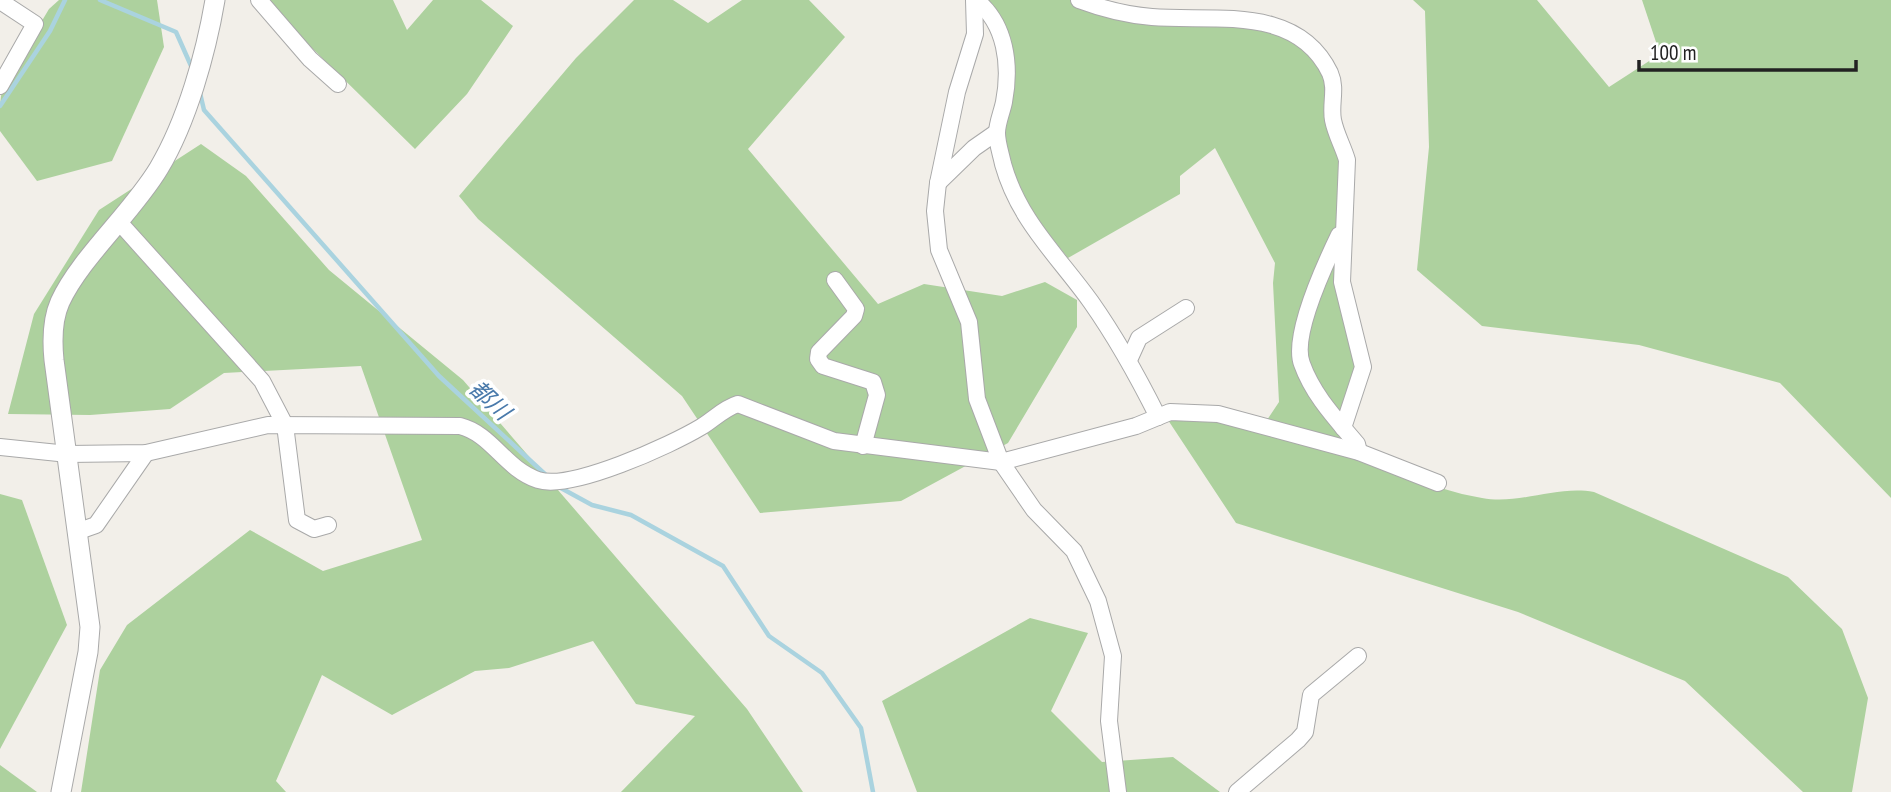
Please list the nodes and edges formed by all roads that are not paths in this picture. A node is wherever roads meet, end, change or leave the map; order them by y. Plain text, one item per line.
1 (215, 0) edge
2 (259, 0) edge
3 (975, 0) edge
4 (1079, 0) edge
5 (0, 1) edge
6 (338, 84) dead end
7 (0, 86) edge
8 (997, 132) junction
9 (937, 183) junction
10 (120, 223) junction
11 (1344, 225) junction
12 (835, 280) dead end
13 (1186, 308) dead end
14 (1129, 360) junction
15 (1158, 417) junction
16 (285, 425) junction
17 (1343, 428) junction
18 (863, 446) junction
19 (0, 447) edge
20 (1359, 452) junction
21 (146, 453) junction
22 (68, 454) junction
23 (1001, 461) junction
24 (1437, 483) dead end
25 (328, 525) dead end
26 (79, 531) junction
27 (1358, 656) dead end
28 (61, 792) edge
29 (1118, 792) edge
30 (1237, 792) edge

1 - 10 street
2 - 6 street
3 - 8 street
3 - 9 street
4 - 11 street
5 - 7 street
8 - 9 street
8 - 14 street
9 - 23 street
10 - 16 street
10 - 22 street
11 - 17 street
11 - 17 street
12 - 18 street
13 - 14 street
14 - 15 street
15 - 20 street
15 - 23 street
16 - 18 street
16 - 21 street
16 - 25 street
17 - 20 street
18 - 23 street
19 - 22 street
20 - 24 street
21 - 22 street
21 - 26 street
22 - 26 street
23 - 29 street
26 - 28 street
27 - 30 street

